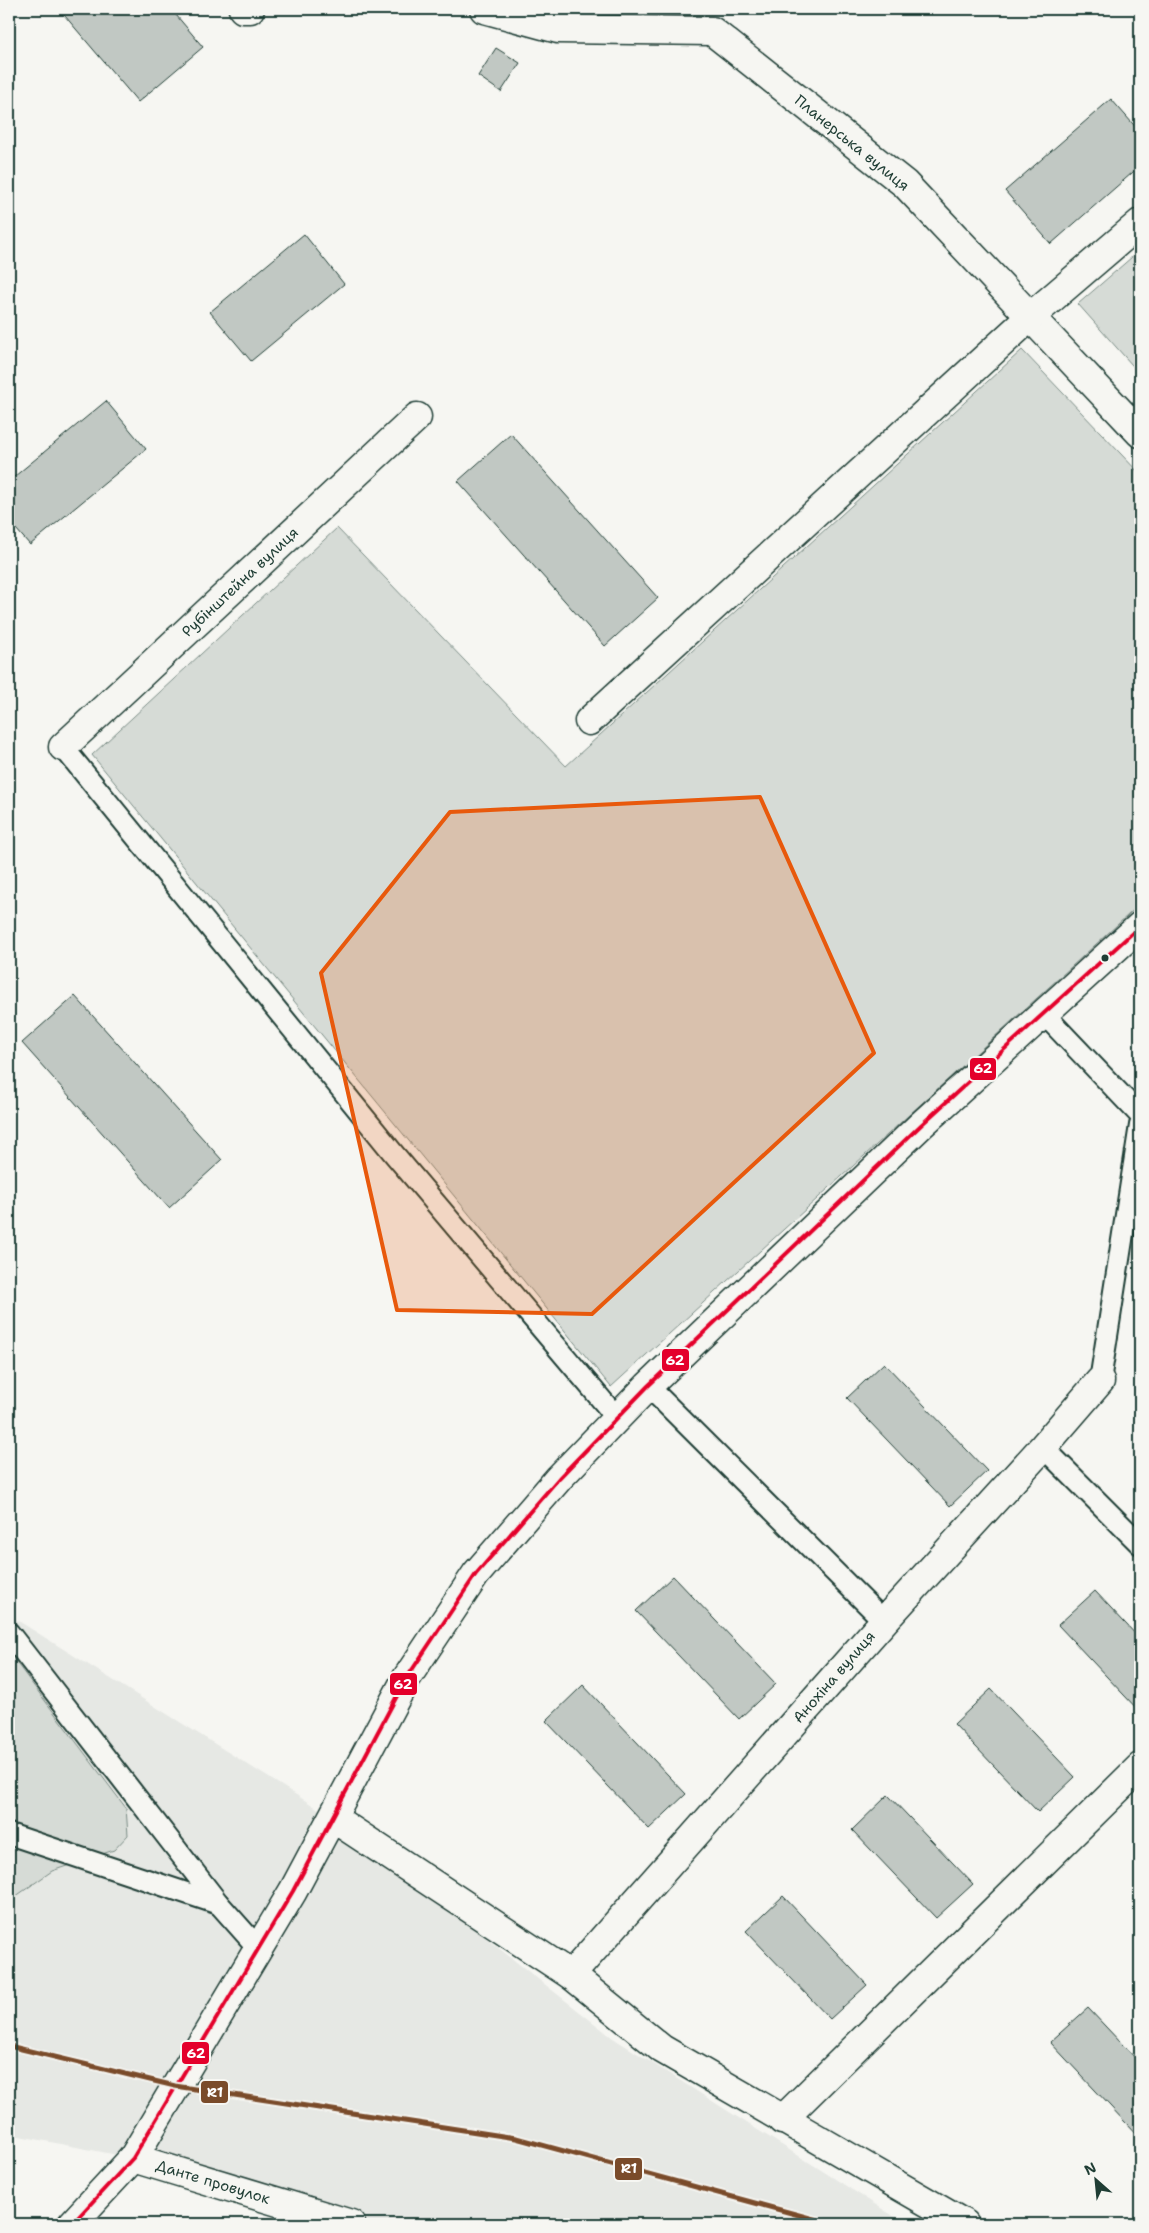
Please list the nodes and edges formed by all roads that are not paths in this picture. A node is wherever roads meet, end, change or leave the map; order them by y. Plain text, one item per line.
1 (243, 9) edge
2 (250, 9) edge
3 (484, 9) edge
4 (564, 19) edge
5 (1140, 223) edge
6 (1030, 318) junction
7 (416, 417) dead end
8 (1140, 433) edge
9 (589, 721) dead end
10 (63, 747) joint
11 (1140, 926) edge
12 (1042, 1013) junction
13 (1140, 1116) edge
14 (1140, 1125) edge
15 (1100, 1381) joint
16 (648, 1386) junction
17 (617, 1418) junction
18 (1044, 1447) junction
19 (1140, 1544) edge
20 (884, 1621) junction
21 (9, 1633) edge
22 (1140, 1767) edge
23 (333, 1818) junction
24 (9, 1834) edge
25 (219, 1904) junction
26 (259, 1949) junction
27 (571, 1975) junction
28 (782, 2120) junction
29 (133, 2158) junction
30 (72, 2224) edge
31 (351, 2224) edge
32 (965, 2224) edge

1 - 2 street
3 - 4 street, Планерська вулиця
4 - 6 street, Планерська вулиця
5 - 6 street
6 - 8 street, Планерська вулиця
6 - 9 street
7 - 10 street, Рубінштейна вулиця
10 - 17 lane
11 - 12 street
12 - 13 lane
12 - 16 street
14 - 15 lane
15 - 18 street, Анохіна вулиця
16 - 17 street
16 - 20 lane
17 - 23 street
18 - 19 lane
18 - 20 street, Анохіна вулиця
20 - 27 street, Анохіна вулиця
21 - 25 lane
22 - 28 street
23 - 26 street
23 - 27 street
24 - 25 lane
25 - 26 lane
26 - 29 street
27 - 28 street
28 - 32 street
29 - 30 street
29 - 31 street, Данте провулок

